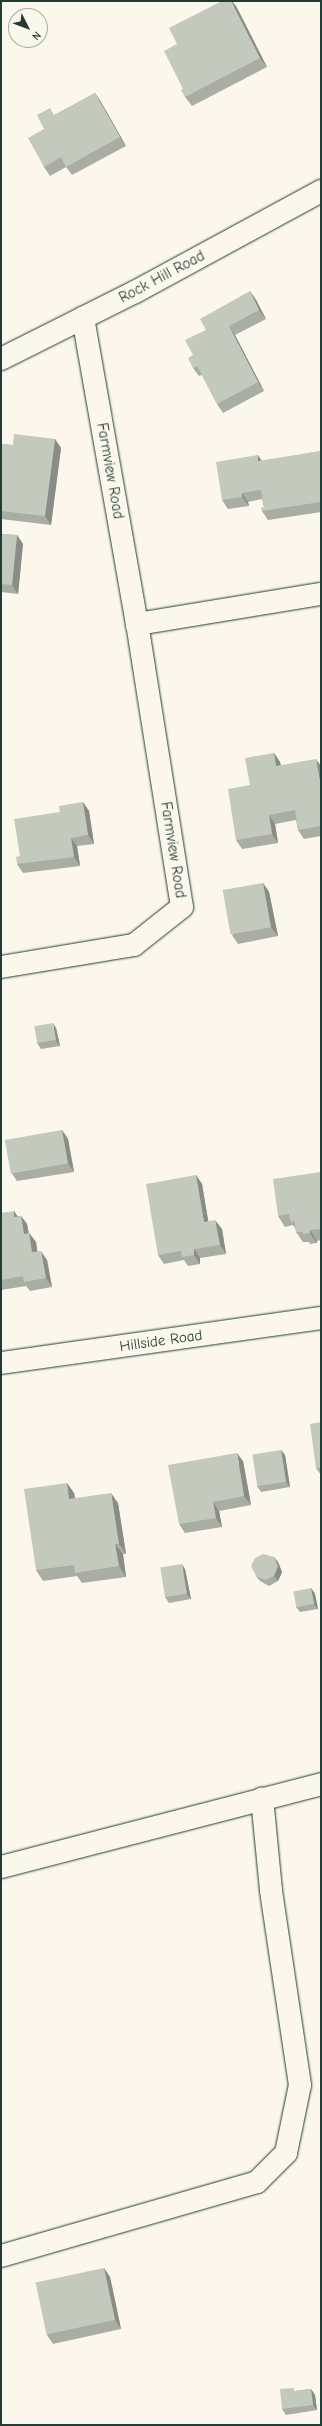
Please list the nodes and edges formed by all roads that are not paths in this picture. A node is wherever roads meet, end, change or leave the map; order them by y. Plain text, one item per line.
1 (321, 191) edge
2 (83, 318) junction
3 (1, 358) edge
4 (321, 594) edge
5 (136, 624) junction
6 (1, 968) edge
7 (321, 1318) edge
8 (1, 1363) edge
9 (321, 1784) edge
10 (262, 1798) junction
11 (1, 1867) edge
12 (1, 2256) edge

1 - 2 street, Rock Hill Road
2 - 3 street, Rock Hill Road
2 - 5 street, Farmview Road
4 - 5 street
5 - 6 street, Farmview Road
7 - 8 street, Hillside Road
9 - 10 street
10 - 11 street
10 - 12 street

